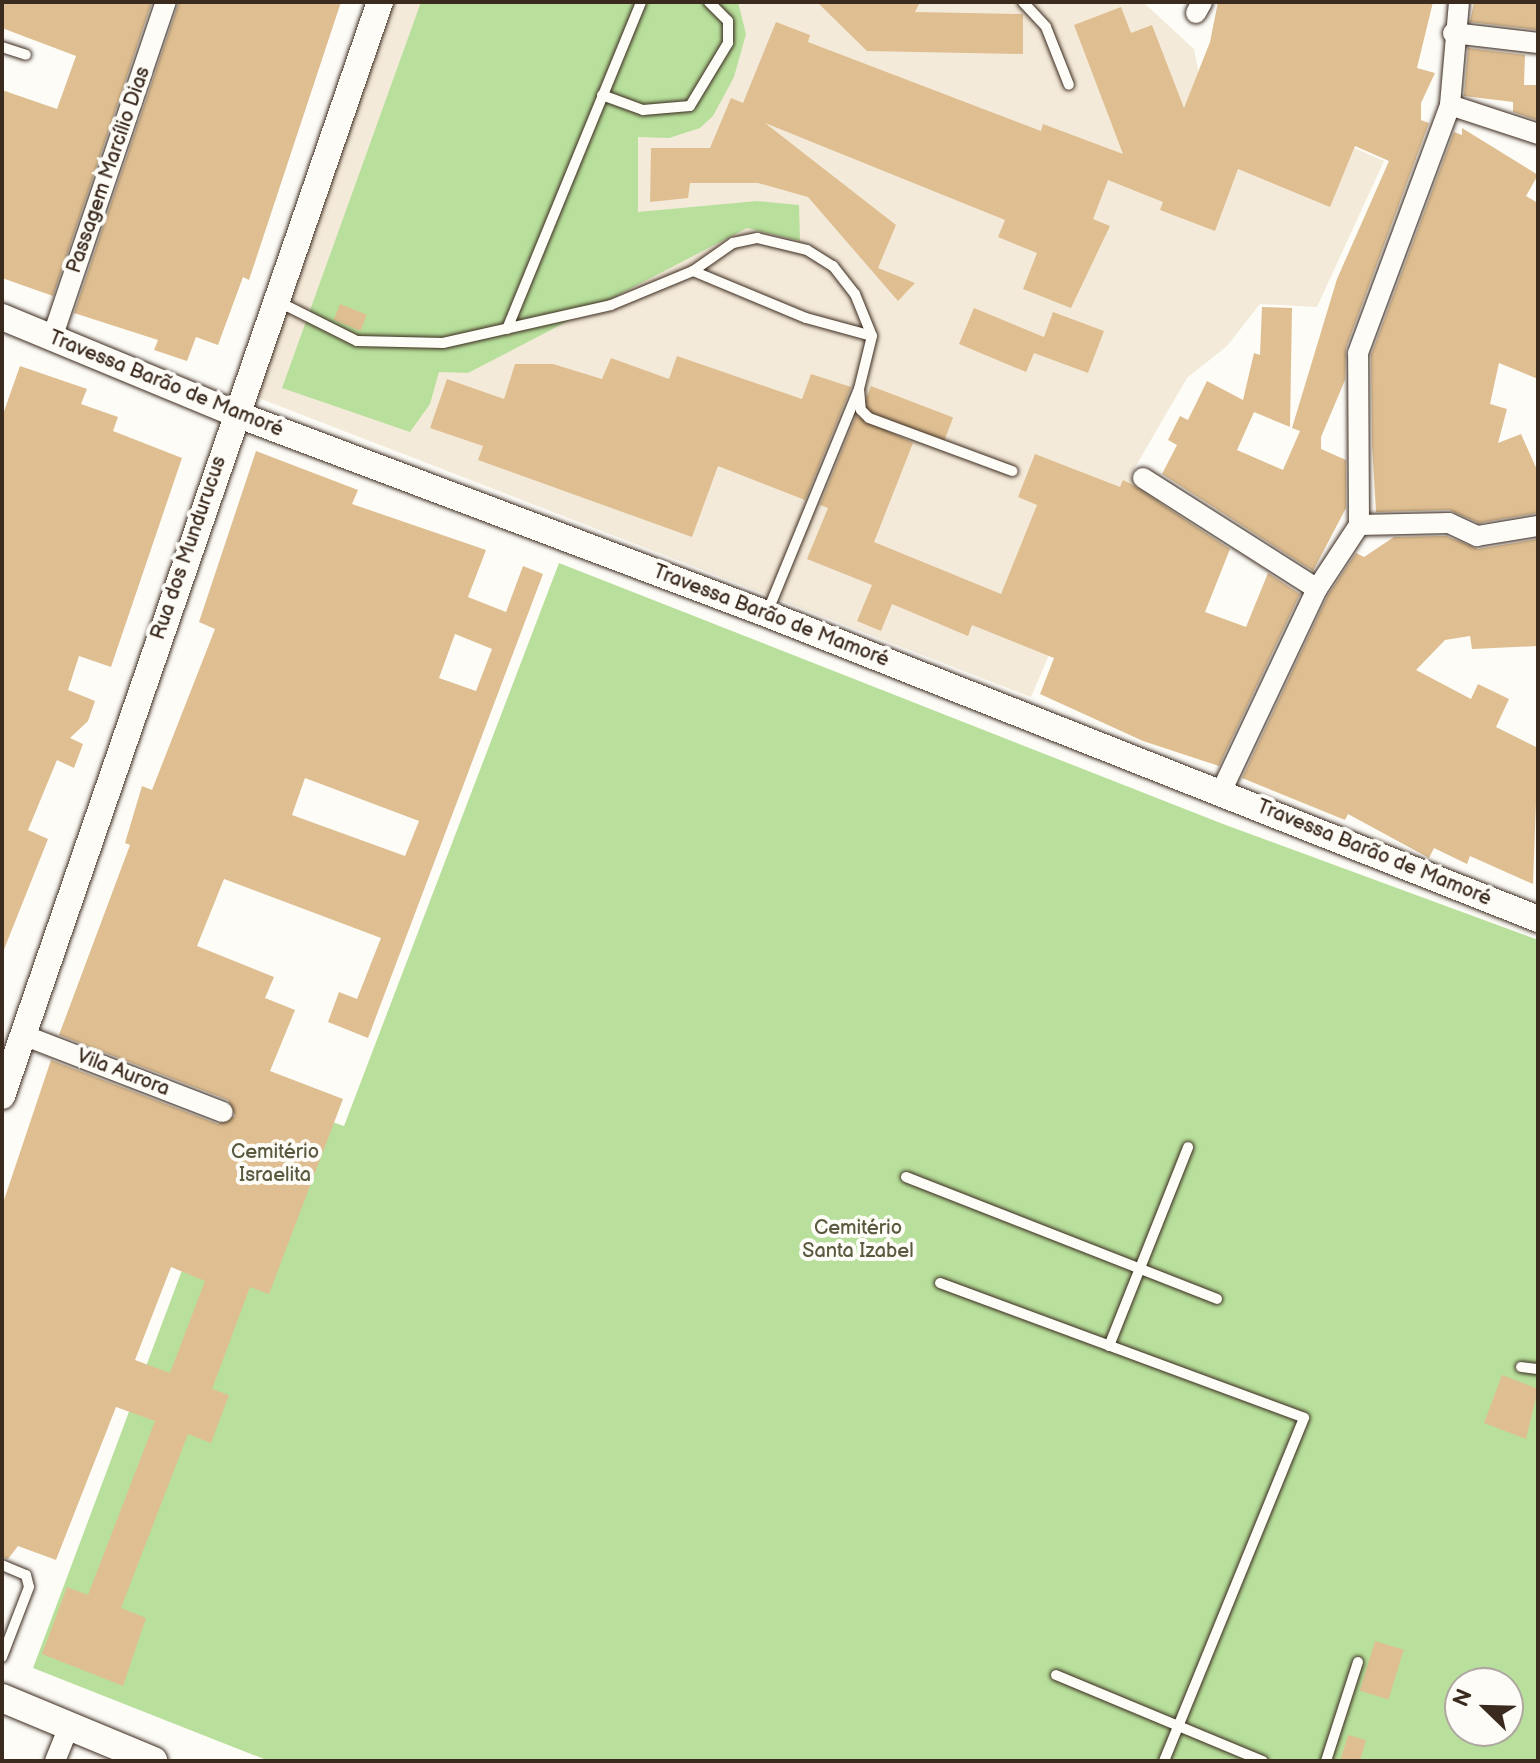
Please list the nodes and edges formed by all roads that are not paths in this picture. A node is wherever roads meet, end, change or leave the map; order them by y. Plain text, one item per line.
1 (166, 2) edge
2 (380, 2) edge
3 (641, 2) edge
4 (709, 2) edge
5 (1023, 2) edge
6 (1459, 2) edge
7 (1453, 33) junction
8 (1538, 43) edge
9 (2, 47) edge
10 (26, 55) dead end
11 (1069, 85) dead end
12 (602, 95) junction
13 (1450, 105) junction
14 (1538, 134) edge
15 (693, 271) junction
16 (277, 301) junction
17 (2, 317) edge
18 (507, 329) junction
19 (872, 336) junction
20 (52, 338) junction
21 (859, 389) junction
22 (236, 414) junction
23 (1012, 471) dead end
24 (1143, 478) dead end
25 (1359, 525) junction
26 (1538, 526) edge
27 (1317, 589) junction
28 (767, 614) junction
29 (1221, 792) junction
30 (1538, 919) edge
31 (23, 1035) junction
32 (2, 1096) edge
33 (223, 1112) dead end
34 (1188, 1147) dead end
35 (906, 1177) dead end
36 (1141, 1267) junction
37 (940, 1283) dead end
38 (1217, 1299) dead end
39 (1109, 1346) junction
40 (1521, 1367) dead end
41 (1538, 1369) edge
42 (2, 1565) edge
43 (2, 1657) edge
44 (1358, 1662) dead end
45 (1056, 1675) dead end
46 (2, 1698) edge
47 (1178, 1725) junction
48 (69, 1727) junction
49 (55, 1761) edge
50 (153, 1761) edge
51 (1164, 1761) edge
52 (1263, 1761) edge
53 (1326, 1761) edge

1 - 20 street, Passagem Marcílio Dias
2 - 16 street, Rua dos Mundurucus
3 - 12 lane
4 - 12 lane
5 - 11 lane
6 - 7 street
7 - 8 street
7 - 13 street
9 - 10 lane
12 - 18 lane
13 - 14 street
13 - 25 street
15 - 18 lane
15 - 19 lane
15 - 19 lane
16 - 18 lane
16 - 22 street, Rua dos Mundurucus
17 - 20 street, Travessa Barão de Mamoré
19 - 21 lane
20 - 22 street, Travessa Barão de Mamoré
21 - 23 lane
21 - 28 lane
22 - 28 street, Travessa Barão de Mamoré
22 - 31 street, Rua dos Mundurucus
24 - 27 street
25 - 26 street
25 - 27 street
27 - 29 street
28 - 29 street, Travessa Barão de Mamoré
29 - 30 street, Travessa Barão de Mamoré
31 - 32 street, Rua dos Mundurucus
31 - 33 street, Vila Aurora
34 - 36 lane
35 - 36 lane
36 - 38 lane
36 - 39 lane
37 - 39 lane
39 - 47 lane
40 - 41 lane
42 - 43 lane
44 - 53 lane
45 - 47 lane
46 - 48 main road
47 - 51 lane
47 - 52 lane
48 - 49 street
48 - 50 main road

